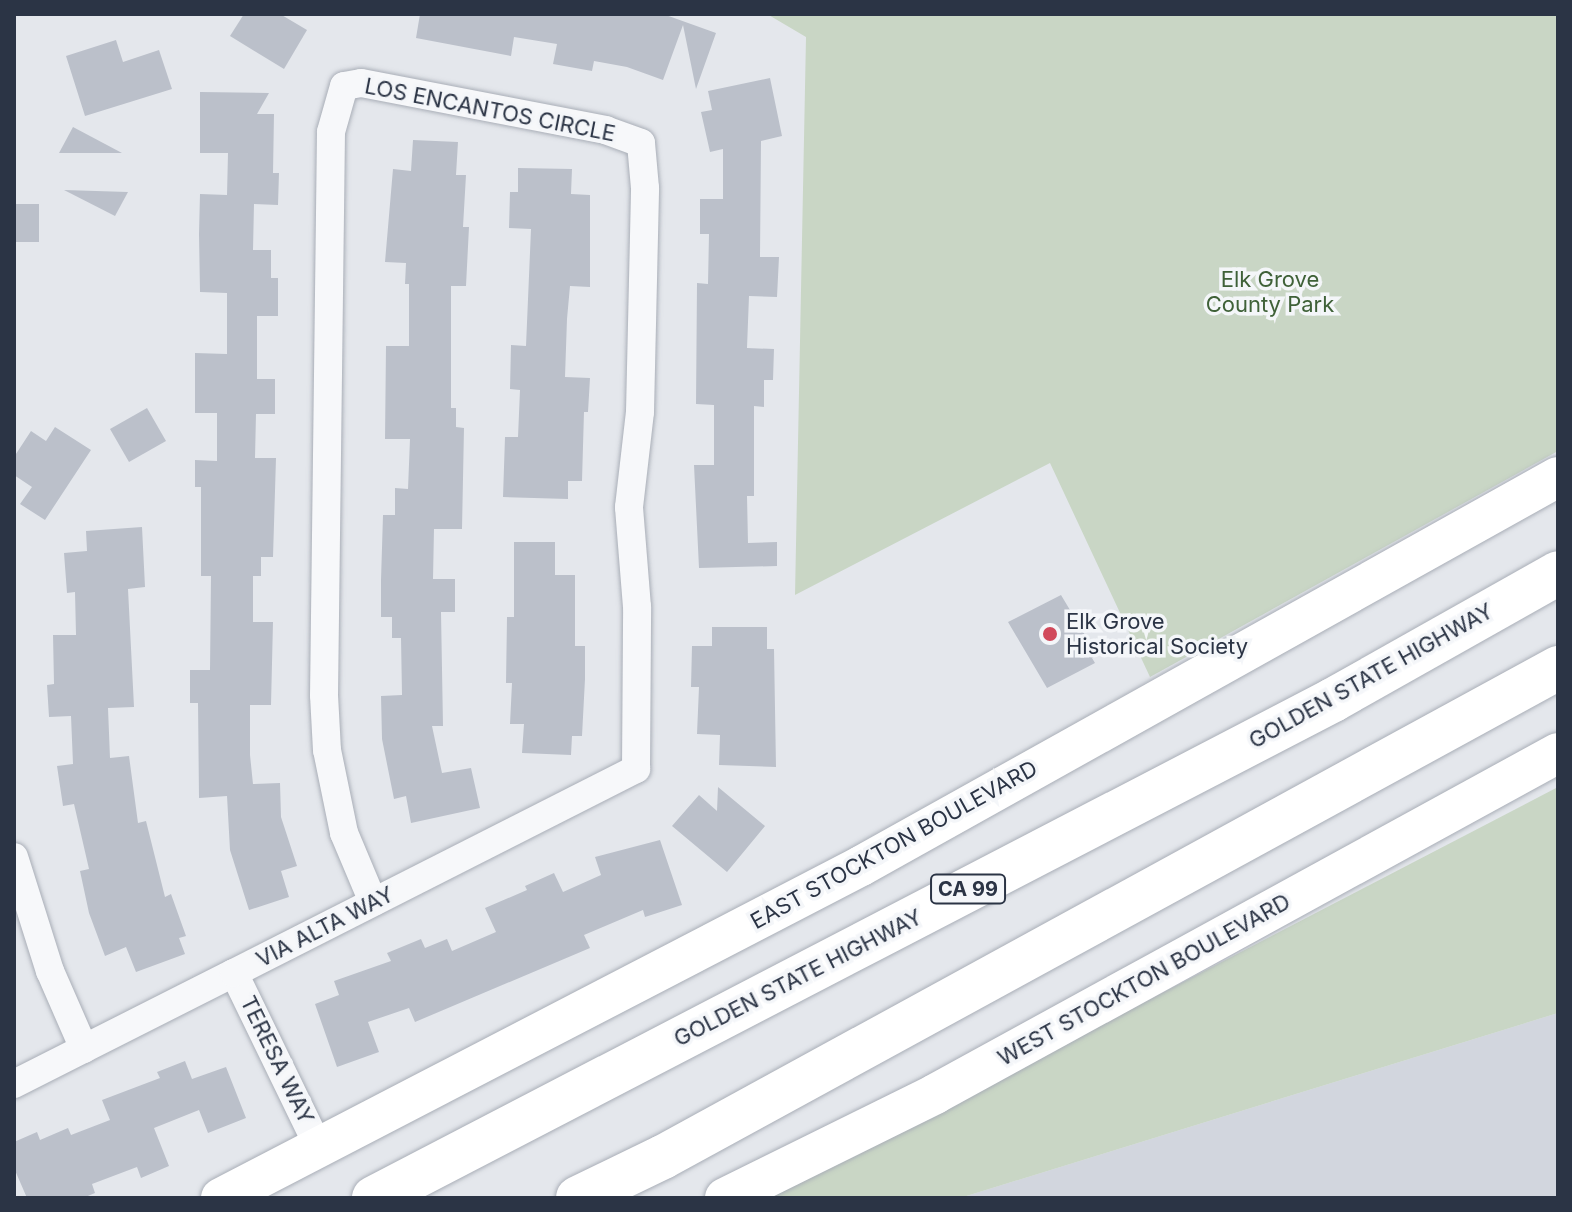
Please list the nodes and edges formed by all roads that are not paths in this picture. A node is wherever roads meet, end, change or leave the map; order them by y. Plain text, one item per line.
1 (1558, 477) edge
2 (1558, 573) edge
3 (1558, 668) edge
4 (1558, 753) edge
5 (636, 769) joint
6 (14, 857) edge
7 (373, 902) junction
8 (234, 973) junction
9 (84, 1049) junction
10 (14, 1084) edge
11 (319, 1148) junction
12 (221, 1198) edge
13 (374, 1198) edge
14 (578, 1198) edge
15 (725, 1198) edge

1 - 11 street, EAST STOCKTON BOULEVARD
2 - 13 highway, GOLDEN STATE HIGHWAY / CA 99
3 - 14 highway
4 - 15 street, WEST STOCKTON BOULEVARD
5 - 7 street, VIA ALTA WAY
5 - 7 street, LOS ENCANTOS CIRCLE
6 - 9 street
7 - 8 street, VIA ALTA WAY
8 - 9 street, VIA ALTA WAY
8 - 11 street, TERESA WAY
9 - 10 street, VIA ALTA WAY
11 - 12 street, EAST STOCKTON BOULEVARD

